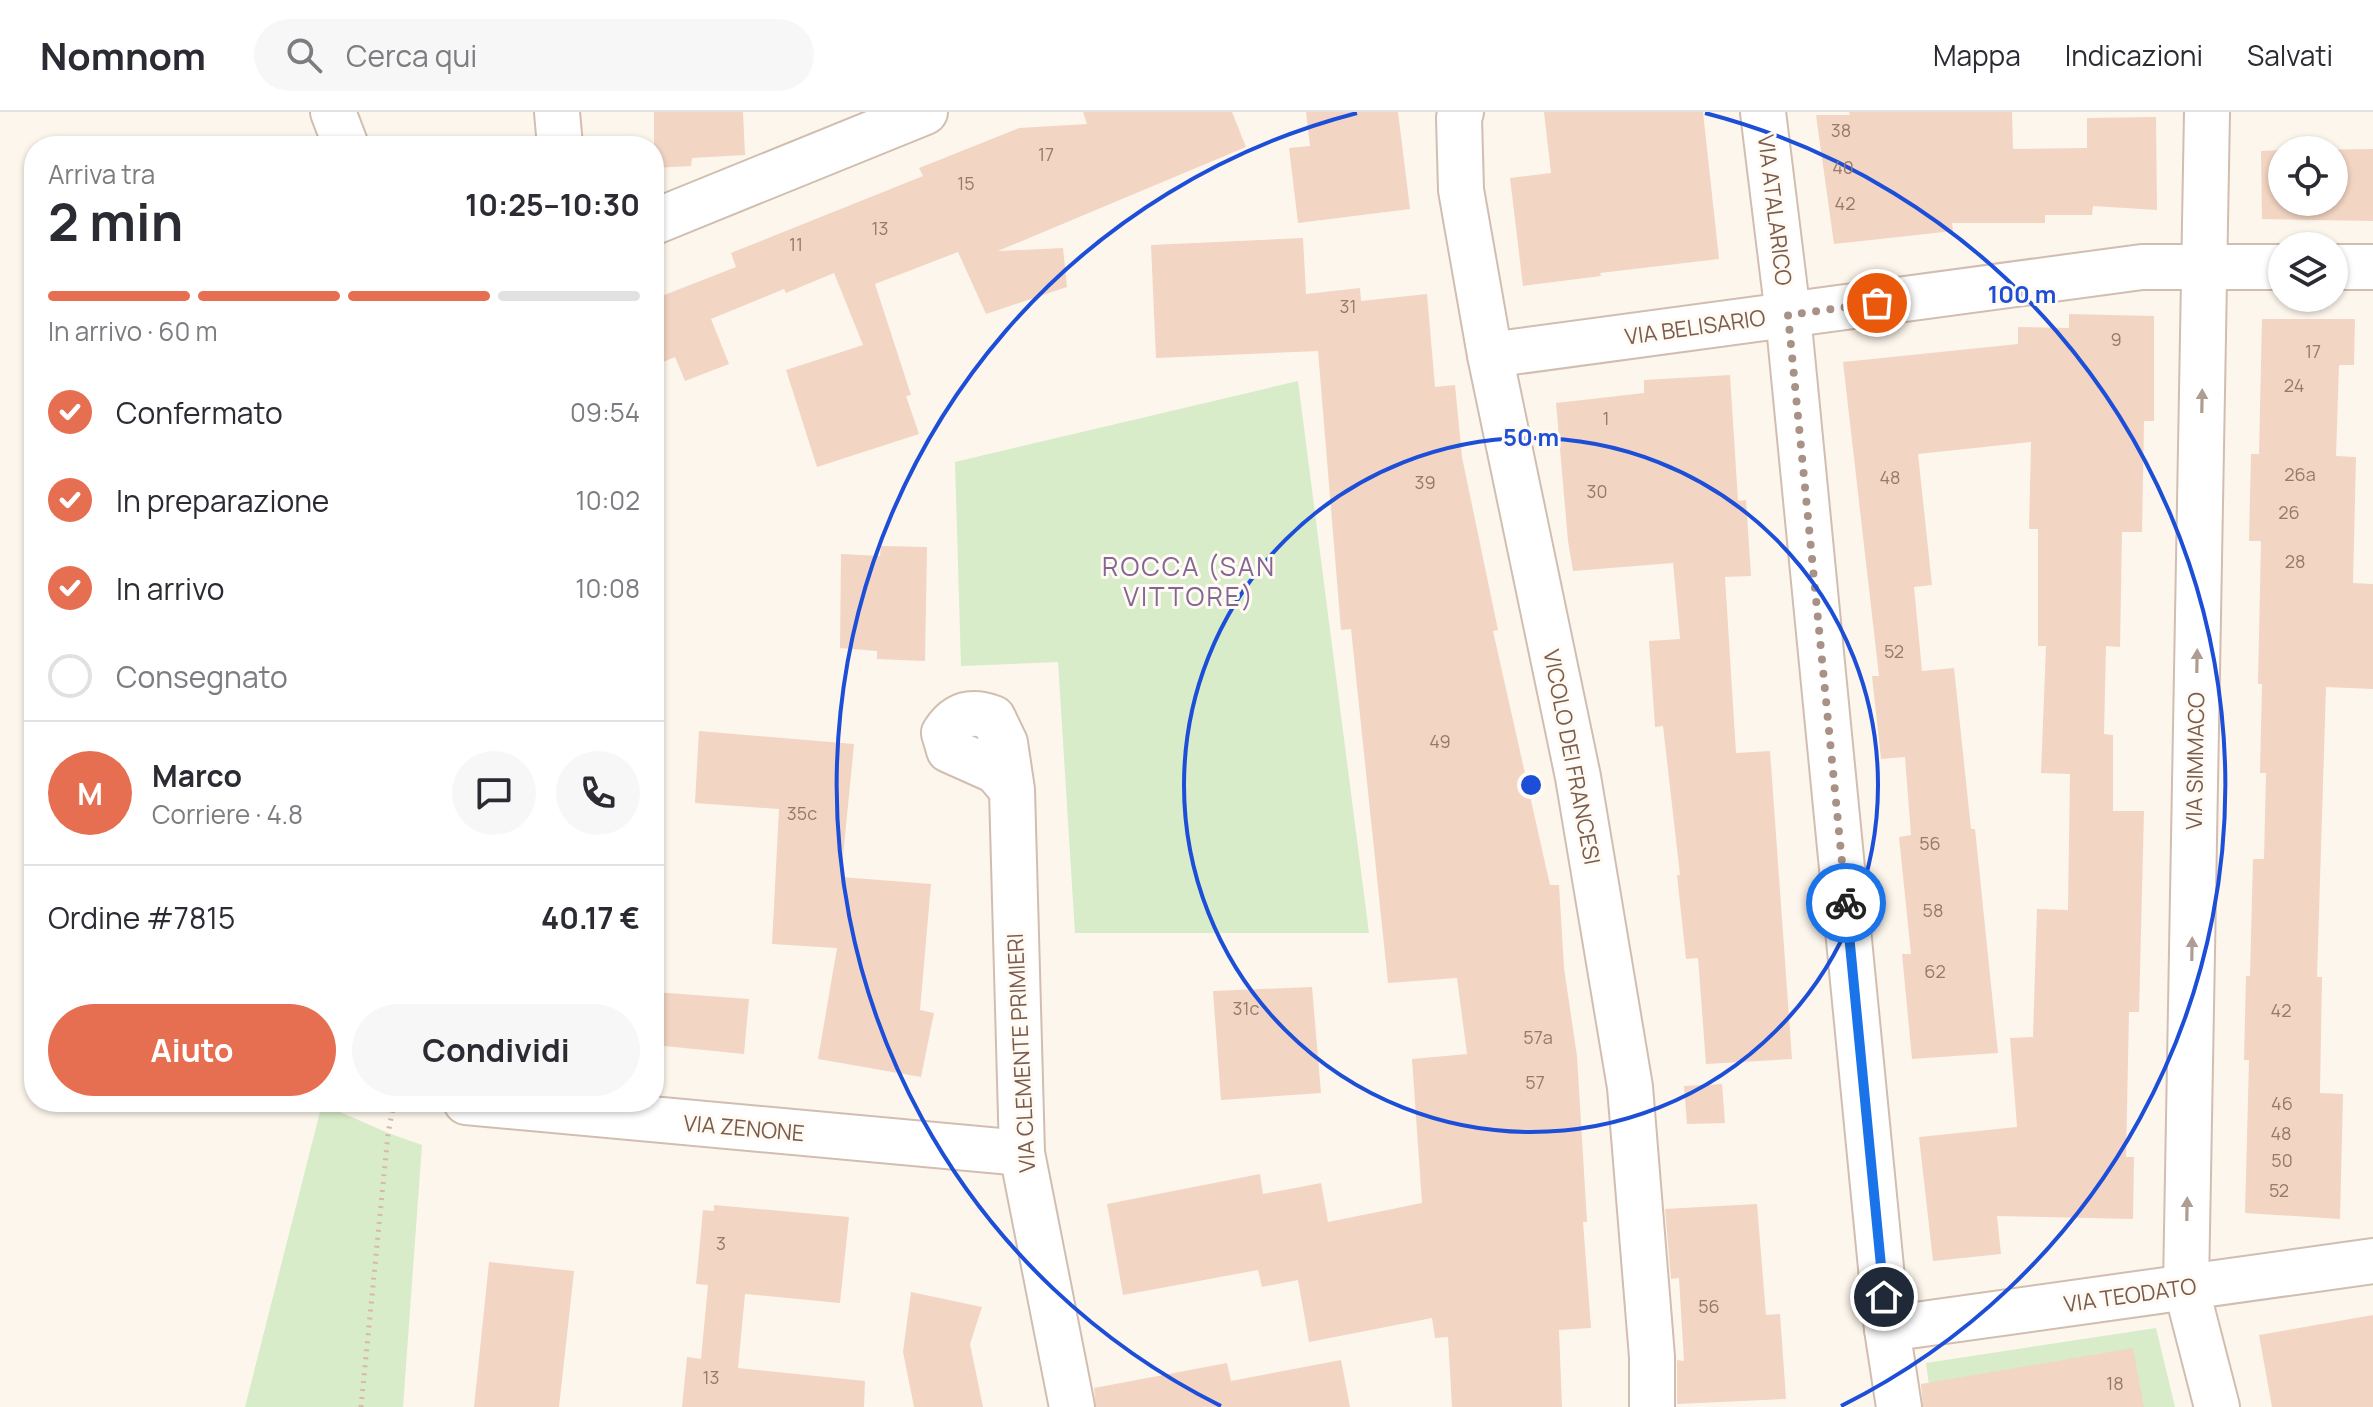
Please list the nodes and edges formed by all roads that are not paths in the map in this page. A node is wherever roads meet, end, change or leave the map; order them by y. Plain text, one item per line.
1 (333, 112) edge
2 (557, 112) edge
3 (925, 112) edge
4 (1461, 112) edge
5 (1763, 112) edge
6 (2207, 112) edge
7 (342, 136) edge
8 (559, 136) edge
9 (664, 218) edge
10 (2204, 267) junction
11 (2268, 267) edge
12 (2348, 267) edge
13 (2373, 267) edge
14 (1788, 315) junction
15 (1490, 355) junction
16 (1012, 790) dead end
17 (575, 1112) edge
18 (1022, 1153) junction
19 (2373, 1261) edge
20 (2186, 1287) junction
21 (1887, 1329) junction
22 (1072, 1407) edge
23 (1652, 1407) edge
24 (1899, 1407) edge
25 (2217, 1407) edge

1 - 7 street
2 - 8 street
3 - 9 street
4 - 15 street, VICOLO DEI FRANCESI
5 - 14 street, VIA ATALARICO
6 - 10 street, VIA SIMMACO
10 - 11 street, VIA BELISARIO
10 - 14 street, VIA BELISARIO
20 -> 10 street, VIA SIMMACO
12 - 13 street
14 - 15 street, VIA BELISARIO
14 - 21 street, VIA ATALARICO
15 - 23 street, VICOLO DEI FRANCESI
16 - 18 street, VIA CLEMENTE PRIMIERI
17 - 18 street, VIA ZENONE
18 - 22 street, VIA CLEMENTE PRIMIERI
19 - 20 street, VIA TEODATO
20 - 21 street, VIA TEODATO
20 - 25 street, VIA SIMMACO
21 - 24 street, VIA ATALARICO

